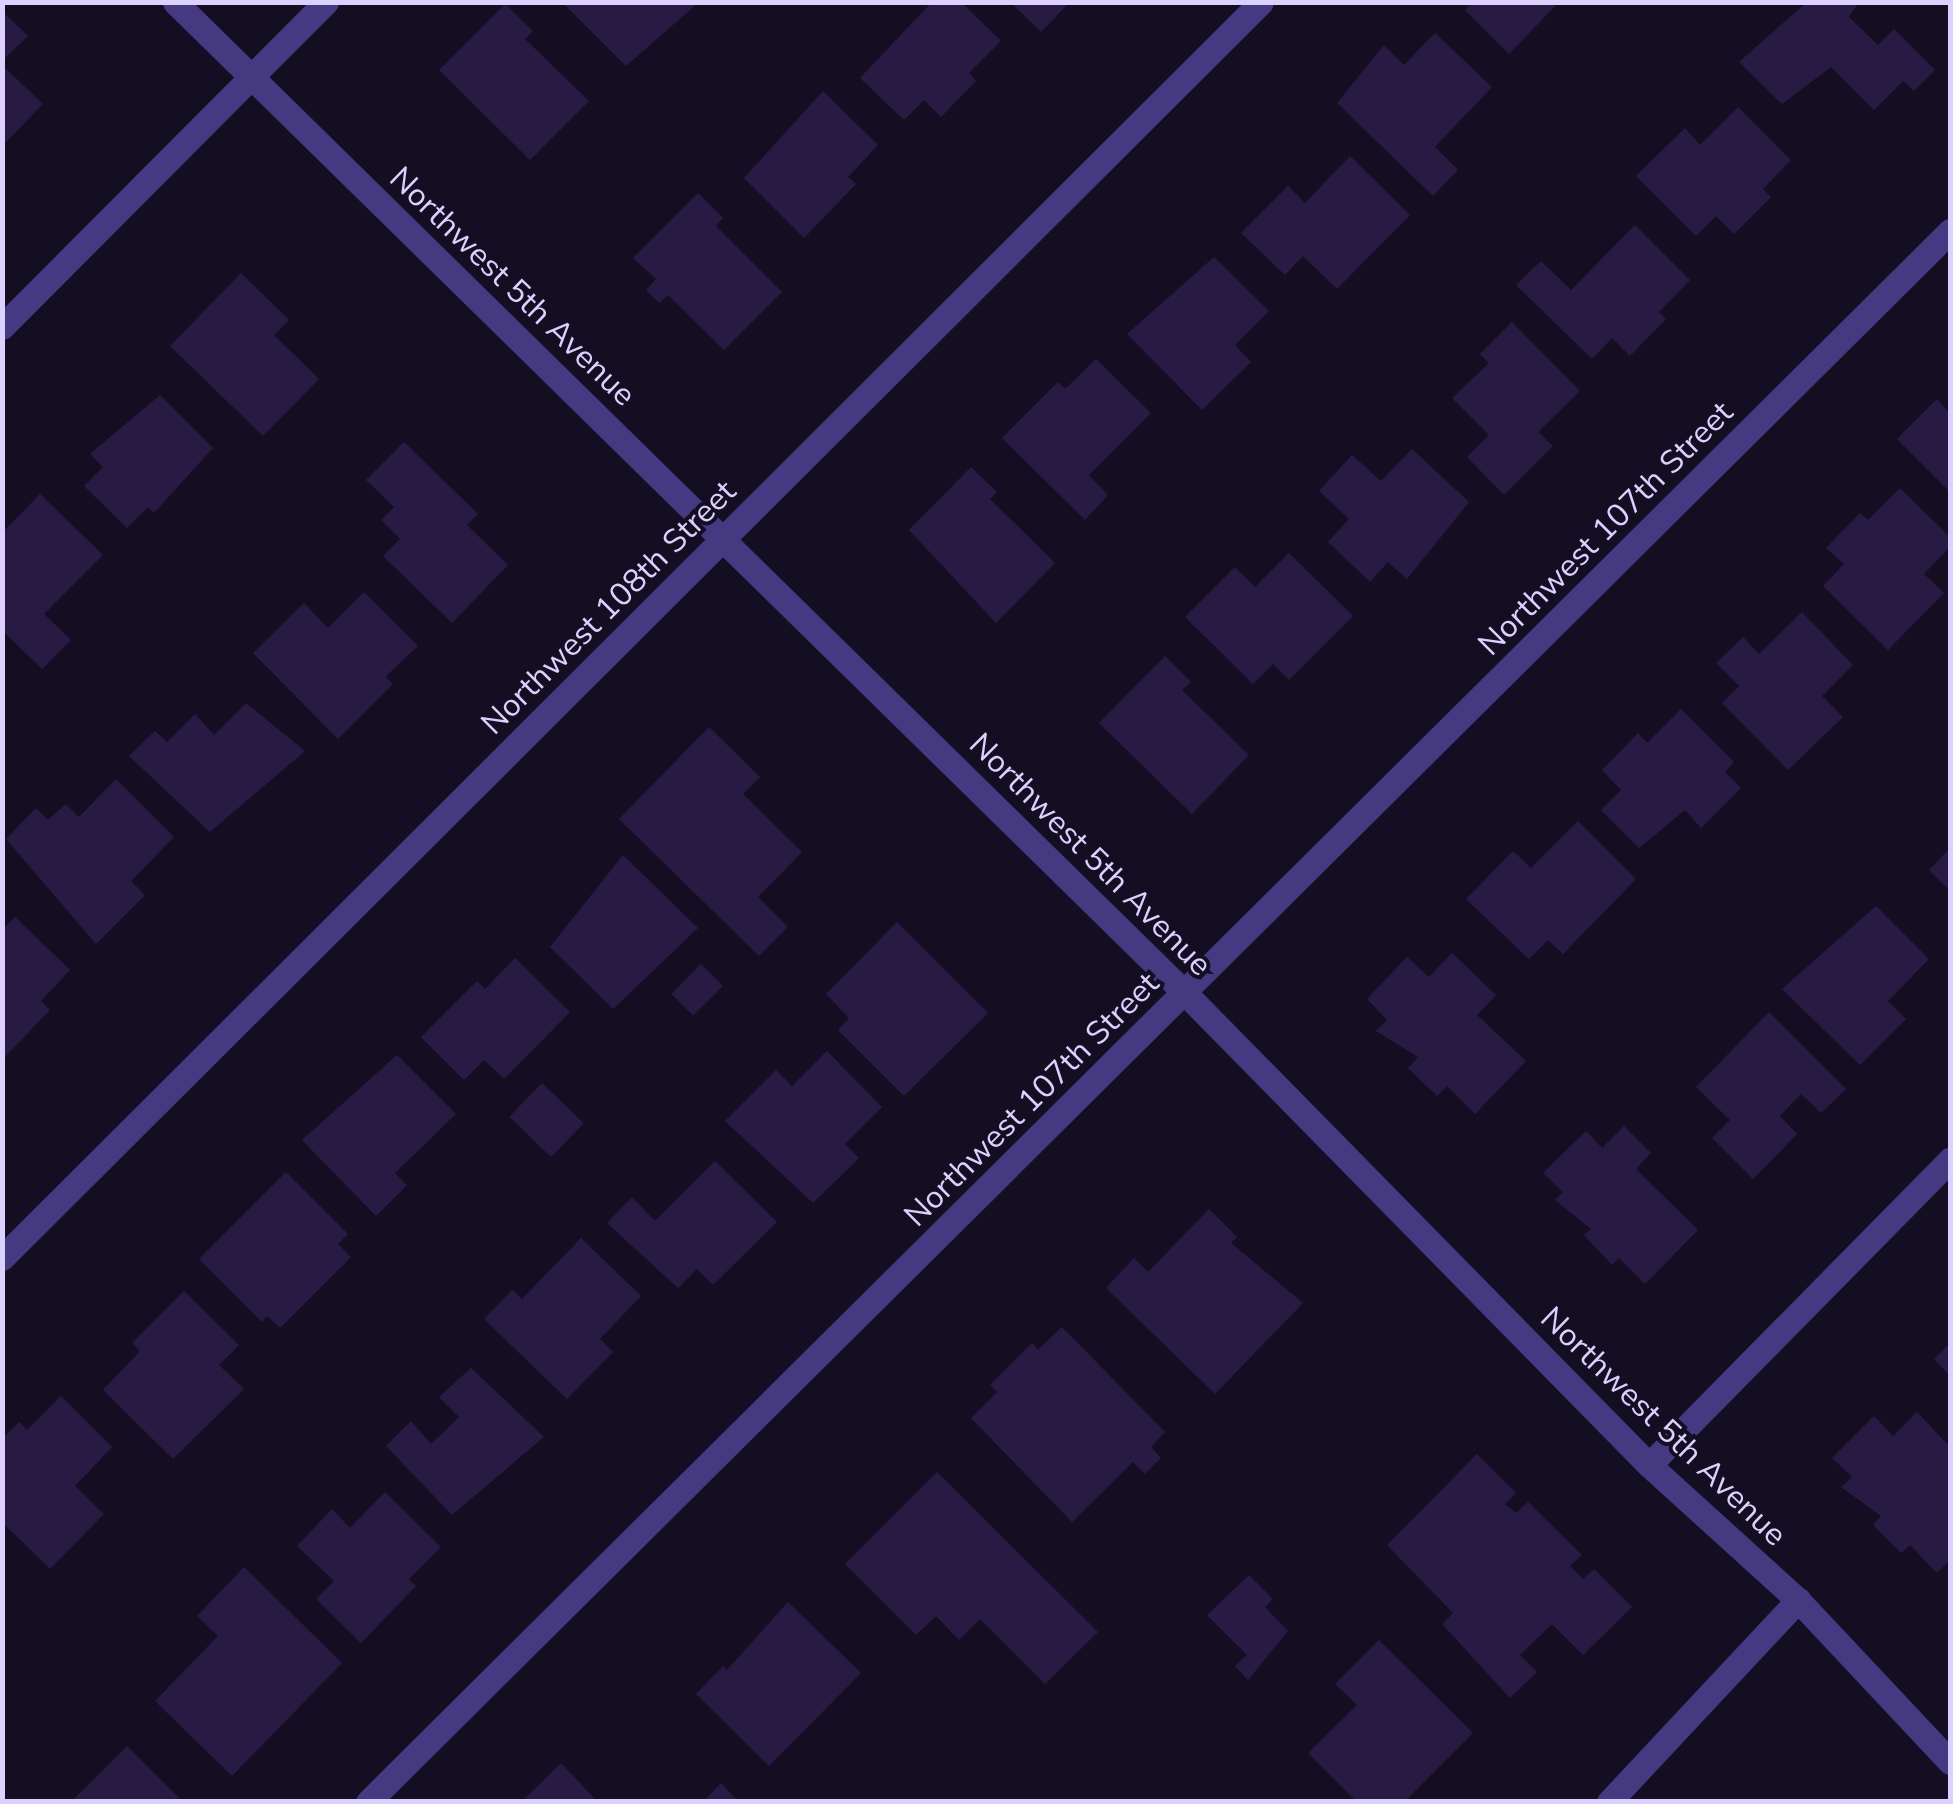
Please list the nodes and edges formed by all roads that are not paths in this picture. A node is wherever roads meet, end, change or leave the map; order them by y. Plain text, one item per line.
1 (176, 2) edge
2 (326, 2) edge
3 (1260, 2) edge
4 (251, 78) junction
5 (1950, 231) edge
6 (2, 327) edge
7 (724, 540) junction
8 (1186, 994) junction
9 (1950, 1160) edge
10 (2, 1258) edge
11 (1649, 1464) junction
12 (1798, 1600) junction
13 (1950, 1762) edge
14 (368, 1802) edge
15 (1609, 1802) edge

1 - 4 street, Northwest 5th Avenue
2 - 4 street
3 - 7 street, Northwest 108th Street
4 - 6 street
4 - 7 street, Northwest 5th Avenue
5 - 8 street, Northwest 107th Street
7 - 8 street, Northwest 5th Avenue
7 - 10 street, Northwest 108th Street
8 - 11 street, Northwest 5th Avenue
8 - 14 street, Northwest 107th Street
9 - 11 street
11 - 12 street, Northwest 5th Avenue
12 - 13 street, Northwest 5th Avenue
12 - 15 street

